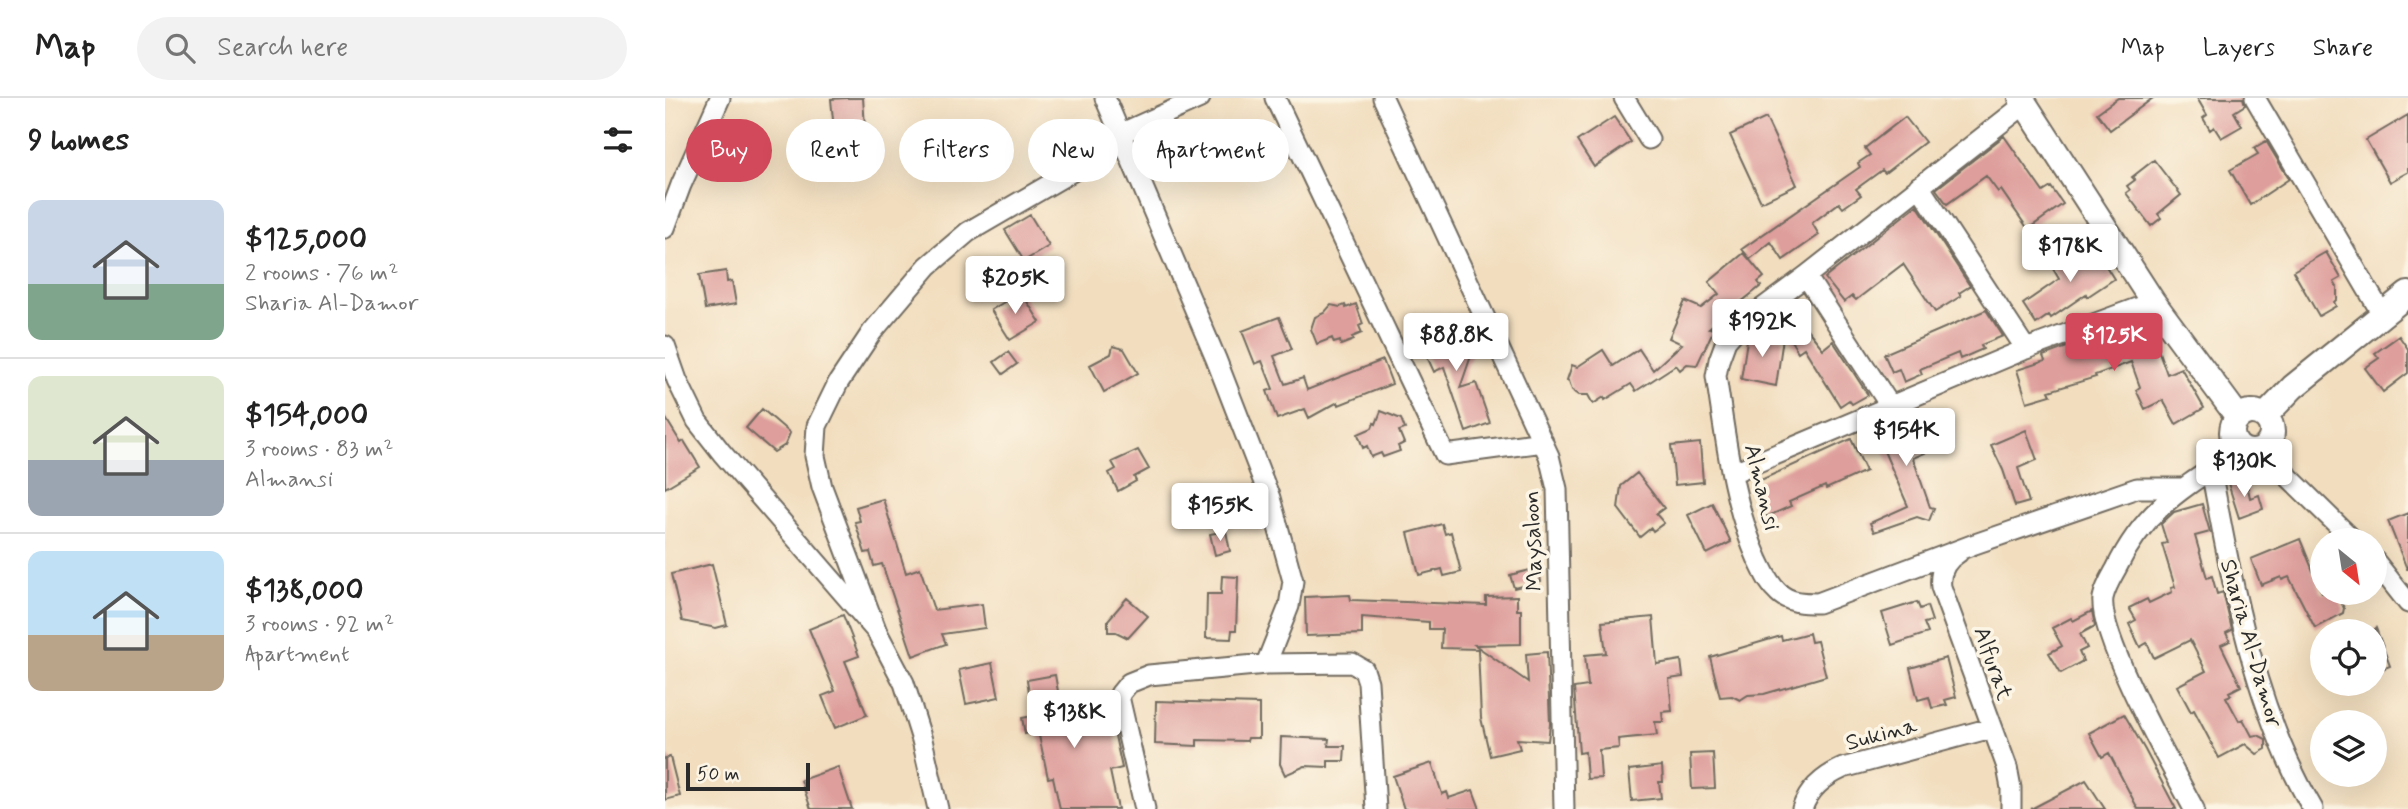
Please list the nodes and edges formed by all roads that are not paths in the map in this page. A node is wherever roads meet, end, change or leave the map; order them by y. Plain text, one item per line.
1 (720, 98) edge
2 (1105, 98) edge
3 (1200, 98) edge
4 (1275, 98) edge
5 (1383, 98) edge
6 (1624, 98) edge
7 (2255, 98) edge
8 (2023, 101) edge
9 (1122, 138) junction
10 (1649, 139) dead end
11 (1919, 186) junction
12 (665, 228) edge
13 (1806, 276) junction
14 (2408, 294) edge
15 (2153, 302) junction
16 (2382, 314) junction
17 (665, 346) edge
18 (2026, 349) junction
19 (1891, 407) junction
20 (2265, 416) junction
21 (2238, 417) junction
22 (1543, 442) junction
23 (2252, 449) junction
24 (2211, 470) junction
25 (1732, 473) junction
26 (2184, 488) junction
27 (2340, 528) edge
28 (1972, 545) junction
29 (2387, 576) edge
30 (2408, 603) edge
31 (877, 632) junction
32 (1266, 664) junction
33 (1990, 728) junction
34 (938, 809) edge
35 (1145, 809) edge
36 (1376, 809) edge
37 (1564, 809) edge
38 (1802, 809) edge
39 (2011, 809) edge
40 (2194, 809) edge
41 (2313, 809) edge

1 - 12 street
2 - 9 street
3 - 9 street
4 - 22 street
5 - 22 street, Maysaloon
6 - 10 street
7 - 16 street
8 - 11 street, Almansi
8 - 15 street
9 - 31 street
9 - 32 street
11 - 13 street, Almansi
11 - 18 street
13 - 19 street
13 - 25 street, Almansi
14 - 16 street
15 - 18 street
15 - 21 street
16 - 20 street
17 - 31 street
18 - 19 street
19 - 25 street
20 - 21 street
20 - 23 street
21 - 23 street
22 - 37 street, Maysaloon
23 - 24 street
23 - 27 street
24 - 26 street
24 - 41 street, Sharia Al-Damor
25 - 28 street, Almansi
26 - 28 street, Almansi
26 - 40 street
28 - 33 street, Alfurat
29 - 30 street
31 - 34 street
32 - 35 street
32 - 36 street
33 - 38 street, Sukina
33 - 39 street, Alfurat

